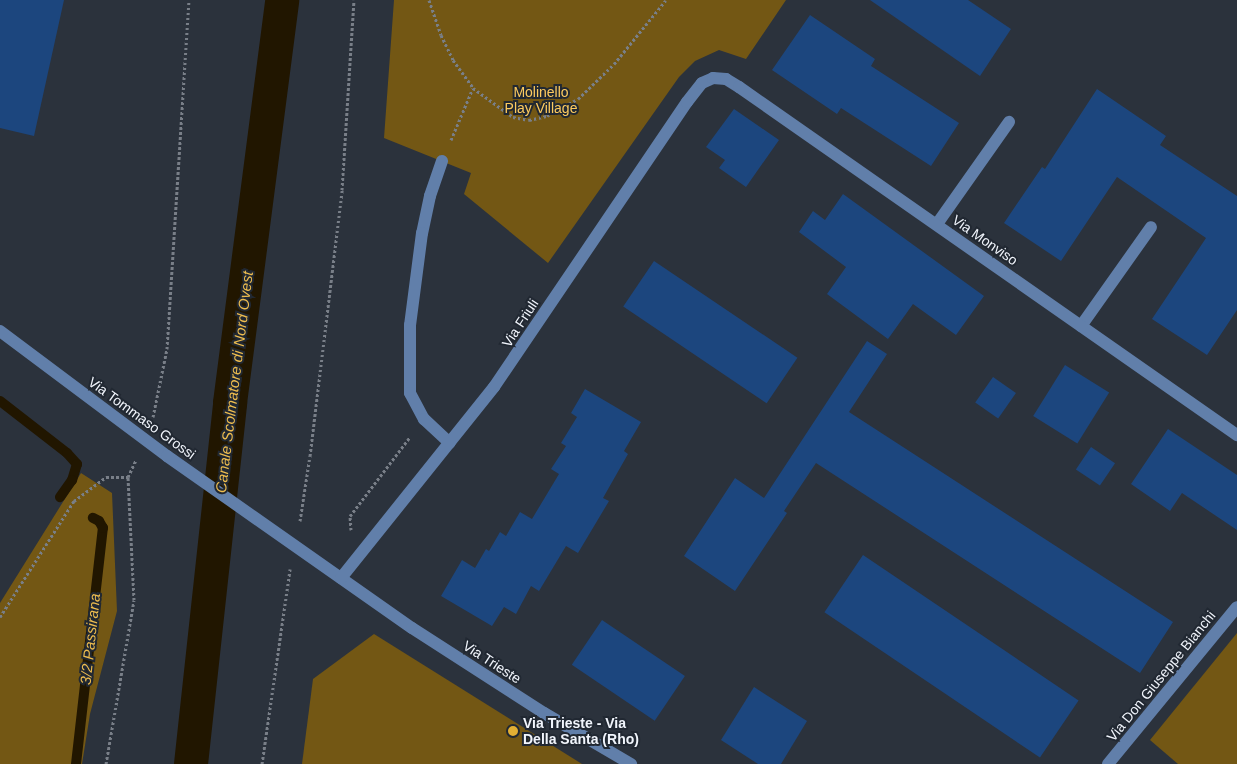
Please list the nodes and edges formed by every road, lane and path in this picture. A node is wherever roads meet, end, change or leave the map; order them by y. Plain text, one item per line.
1 (189, 0) edge
2 (354, 0) edge
3 (429, 0) edge
4 (666, 0) edge
5 (713, 78) joint
6 (473, 88) junction
7 (1009, 122) dead end
8 (442, 161) joint
9 (936, 224) junction
10 (1151, 227) dead end
11 (1081, 326) junction
12 (0, 332) edge
13 (424, 418) junction
14 (1237, 435) edge
15 (145, 439) junction
16 (450, 443) junction
17 (128, 478) junction
18 (368, 545) junction
19 (295, 547) junction
20 (341, 578) junction
21 (1237, 607) edge
22 (0, 617) edge
23 (624, 762) edge
24 (106, 764) edge
25 (262, 764) edge
26 (1108, 764) edge

1 - 15 path
2 - 19 path
3 - 6 path
4 - 6 path
5 - 9 street, Via Monviso
5 - 16 street, Via Friuli
6 - 8 path
7 - 9 street
8 - 13 street
9 - 11 street, Via Monviso
10 - 11 street
11 - 14 street, Via Monviso
12 - 15 street, Via Tommaso Grossi
13 - 16 street
13 - 18 path
15 - 17 path
15 - 19 street, Via Tommaso Grossi
16 - 18 street, Via Friuli
17 - 22 path
17 - 24 path
18 - 20 street, Via Friuli
19 - 20 street, Via Tommaso Grossi
19 - 25 path
20 - 23 street, Via Trieste
21 - 26 street, Via Don Giuseppe Bianchi

